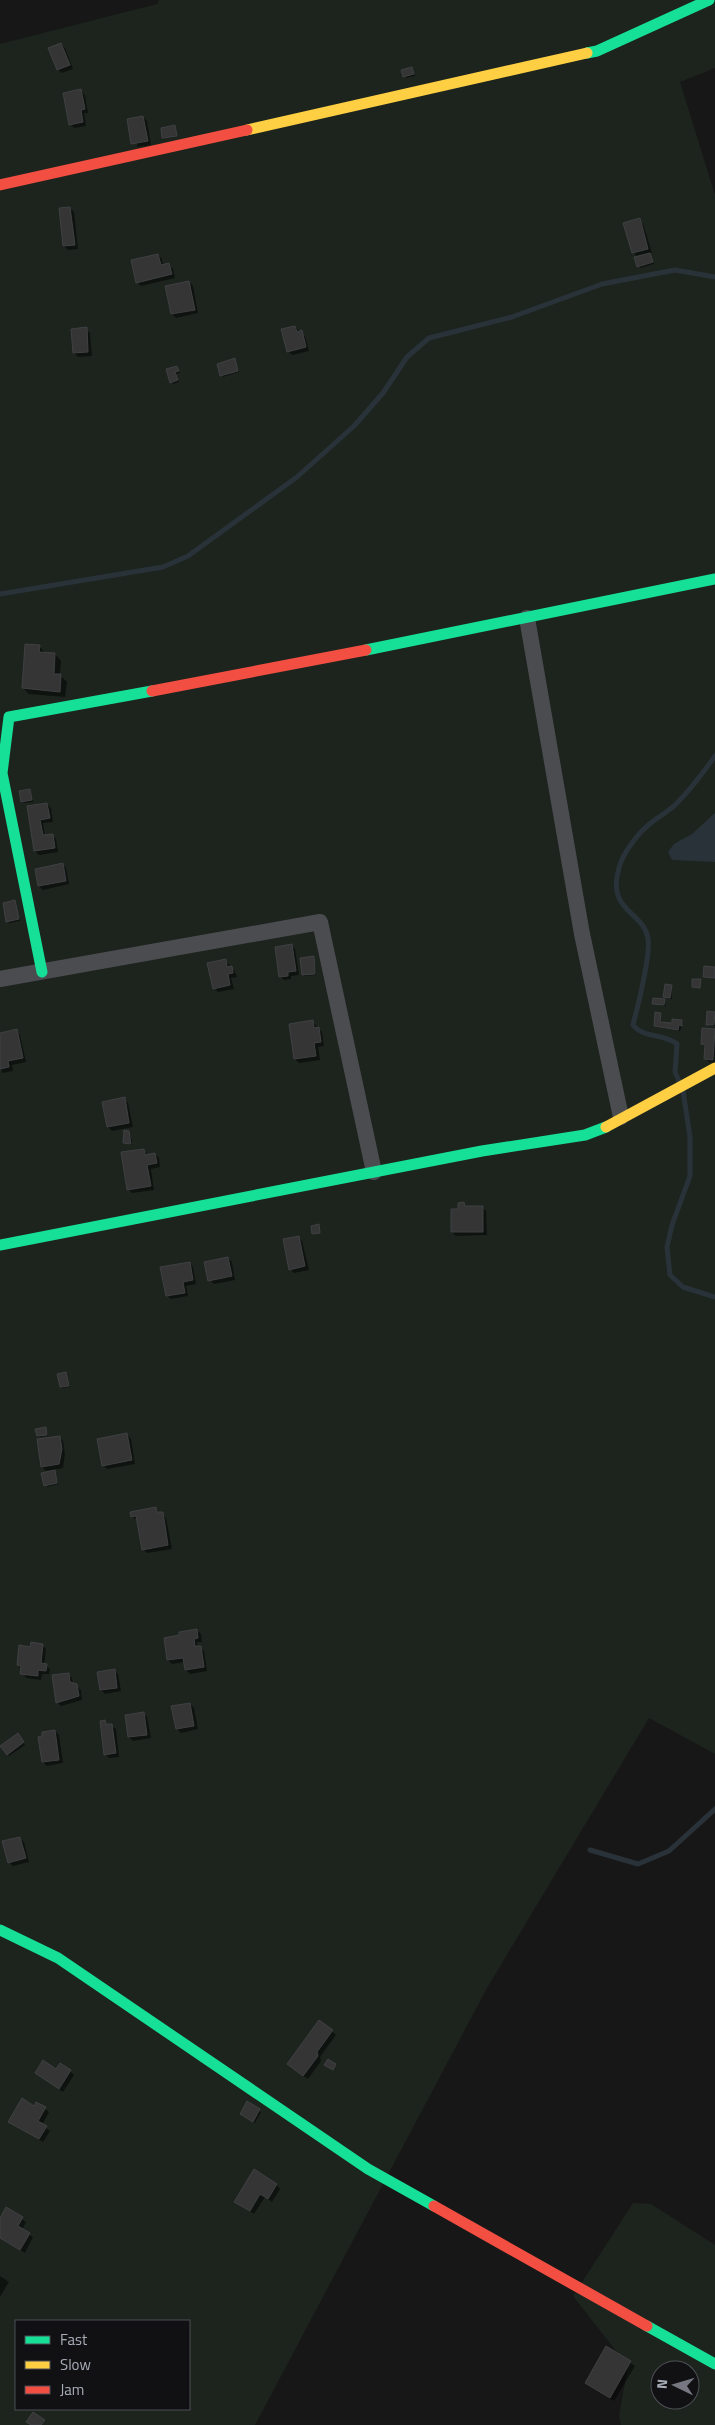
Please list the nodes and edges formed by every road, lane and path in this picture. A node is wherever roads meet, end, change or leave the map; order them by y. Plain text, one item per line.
1 (708, 0) edge
2 (0, 185) edge
3 (715, 579) edge
4 (527, 618) junction
5 (42, 972) junction
6 (0, 979) edge
7 (715, 1068) edge
8 (621, 1118) junction
9 (374, 1172) junction
10 (0, 1245) edge
11 (0, 1930) edge
12 (715, 2364) edge

1 - 2 street
3 - 4 street
4 - 5 street
4 - 8 street
5 - 6 street
5 - 9 street
7 - 8 street
8 - 9 street
9 - 10 street
11 - 12 street

